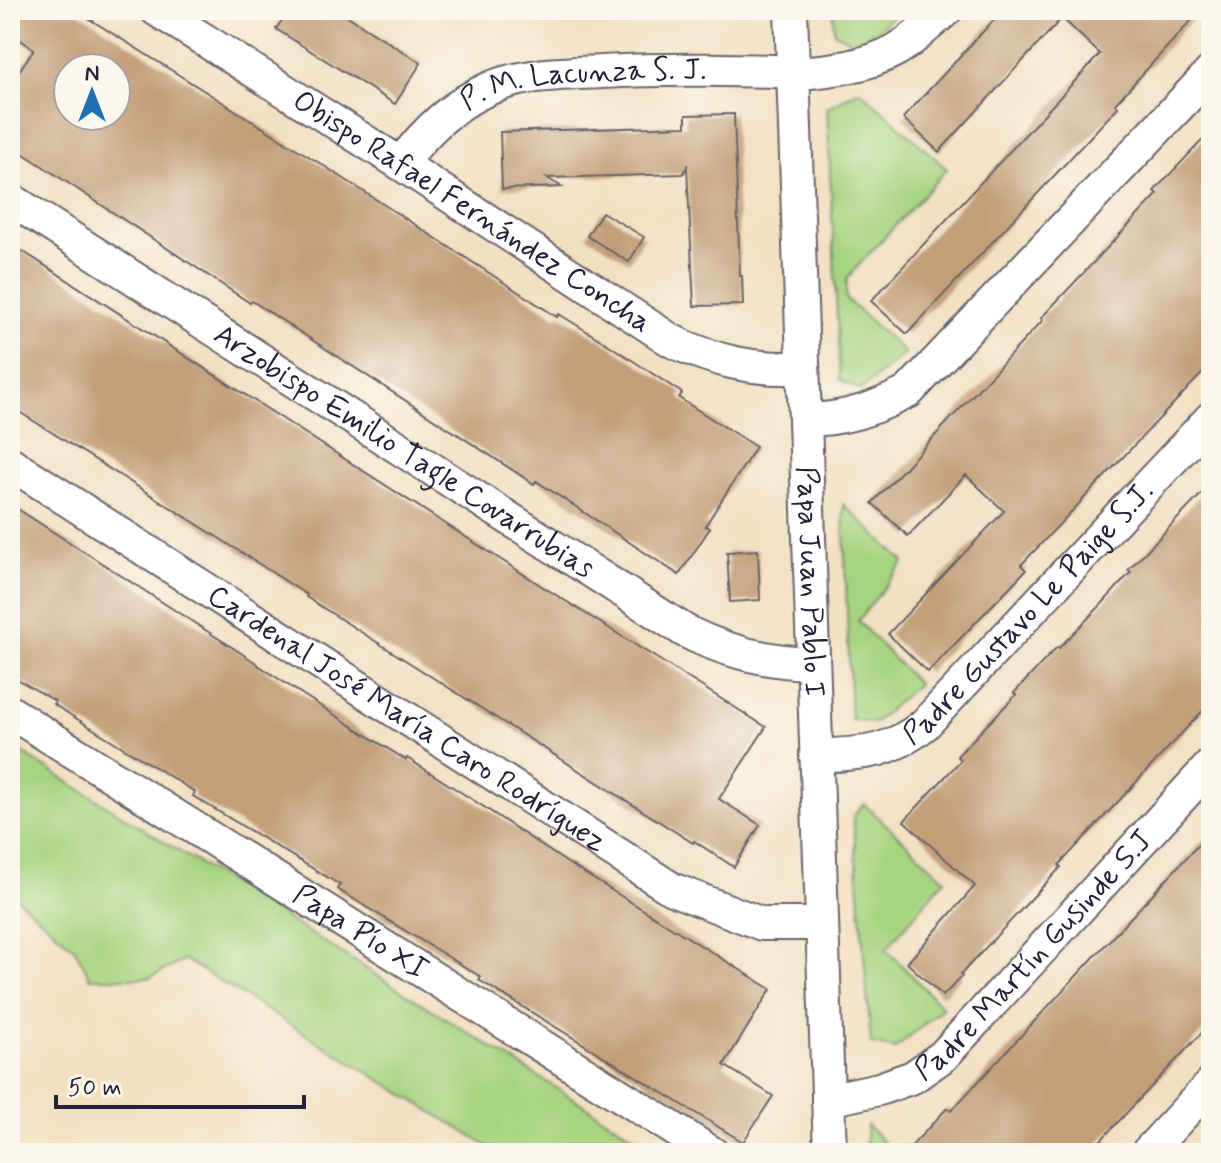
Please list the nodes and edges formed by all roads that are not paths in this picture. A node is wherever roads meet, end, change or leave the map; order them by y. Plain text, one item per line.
1 (157, 10) edge
2 (791, 10) edge
3 (946, 10) edge
4 (792, 72) junction
5 (1211, 72) edge
6 (401, 164) junction
7 (10, 199) edge
8 (803, 368) junction
9 (1211, 418) edge
10 (805, 420) junction
11 (10, 463) edge
12 (813, 663) junction
13 (10, 712) edge
14 (816, 756) junction
15 (1211, 765) edge
16 (821, 924) junction
17 (1211, 1084) edge
18 (828, 1100) junction
19 (712, 1153) edge
20 (830, 1153) edge
21 (1147, 1153) edge

1 - 6 street, Obispo Rafael Fernández Concha
2 - 4 street, Papa Juan Pablo I
3 - 4 street, P. M. Lacunza S. J.
4 - 6 street, P. M. Lacunza S. J.
4 - 8 street, Papa Juan Pablo I
5 - 10 street
6 - 8 street, Obispo Rafael Fernández Concha
7 - 12 street, Arzobispo Emilio Tagle Covarrubias
8 - 10 street, Papa Juan Pablo I
9 - 14 street, Padre Gustavo Le Paige S.J.
10 - 12 street, Papa Juan Pablo I
11 - 16 street, Cardenal José María Caro Rodríguez
12 - 14 street, Papa Juan Pablo I
13 - 19 street, Papa Pío XI
14 - 16 street, Papa Juan Pablo I
15 - 18 street, Padre Martín Gusinde S.J
16 - 18 street, Papa Juan Pablo I
17 - 21 street
18 - 20 street, Papa Juan Pablo I

